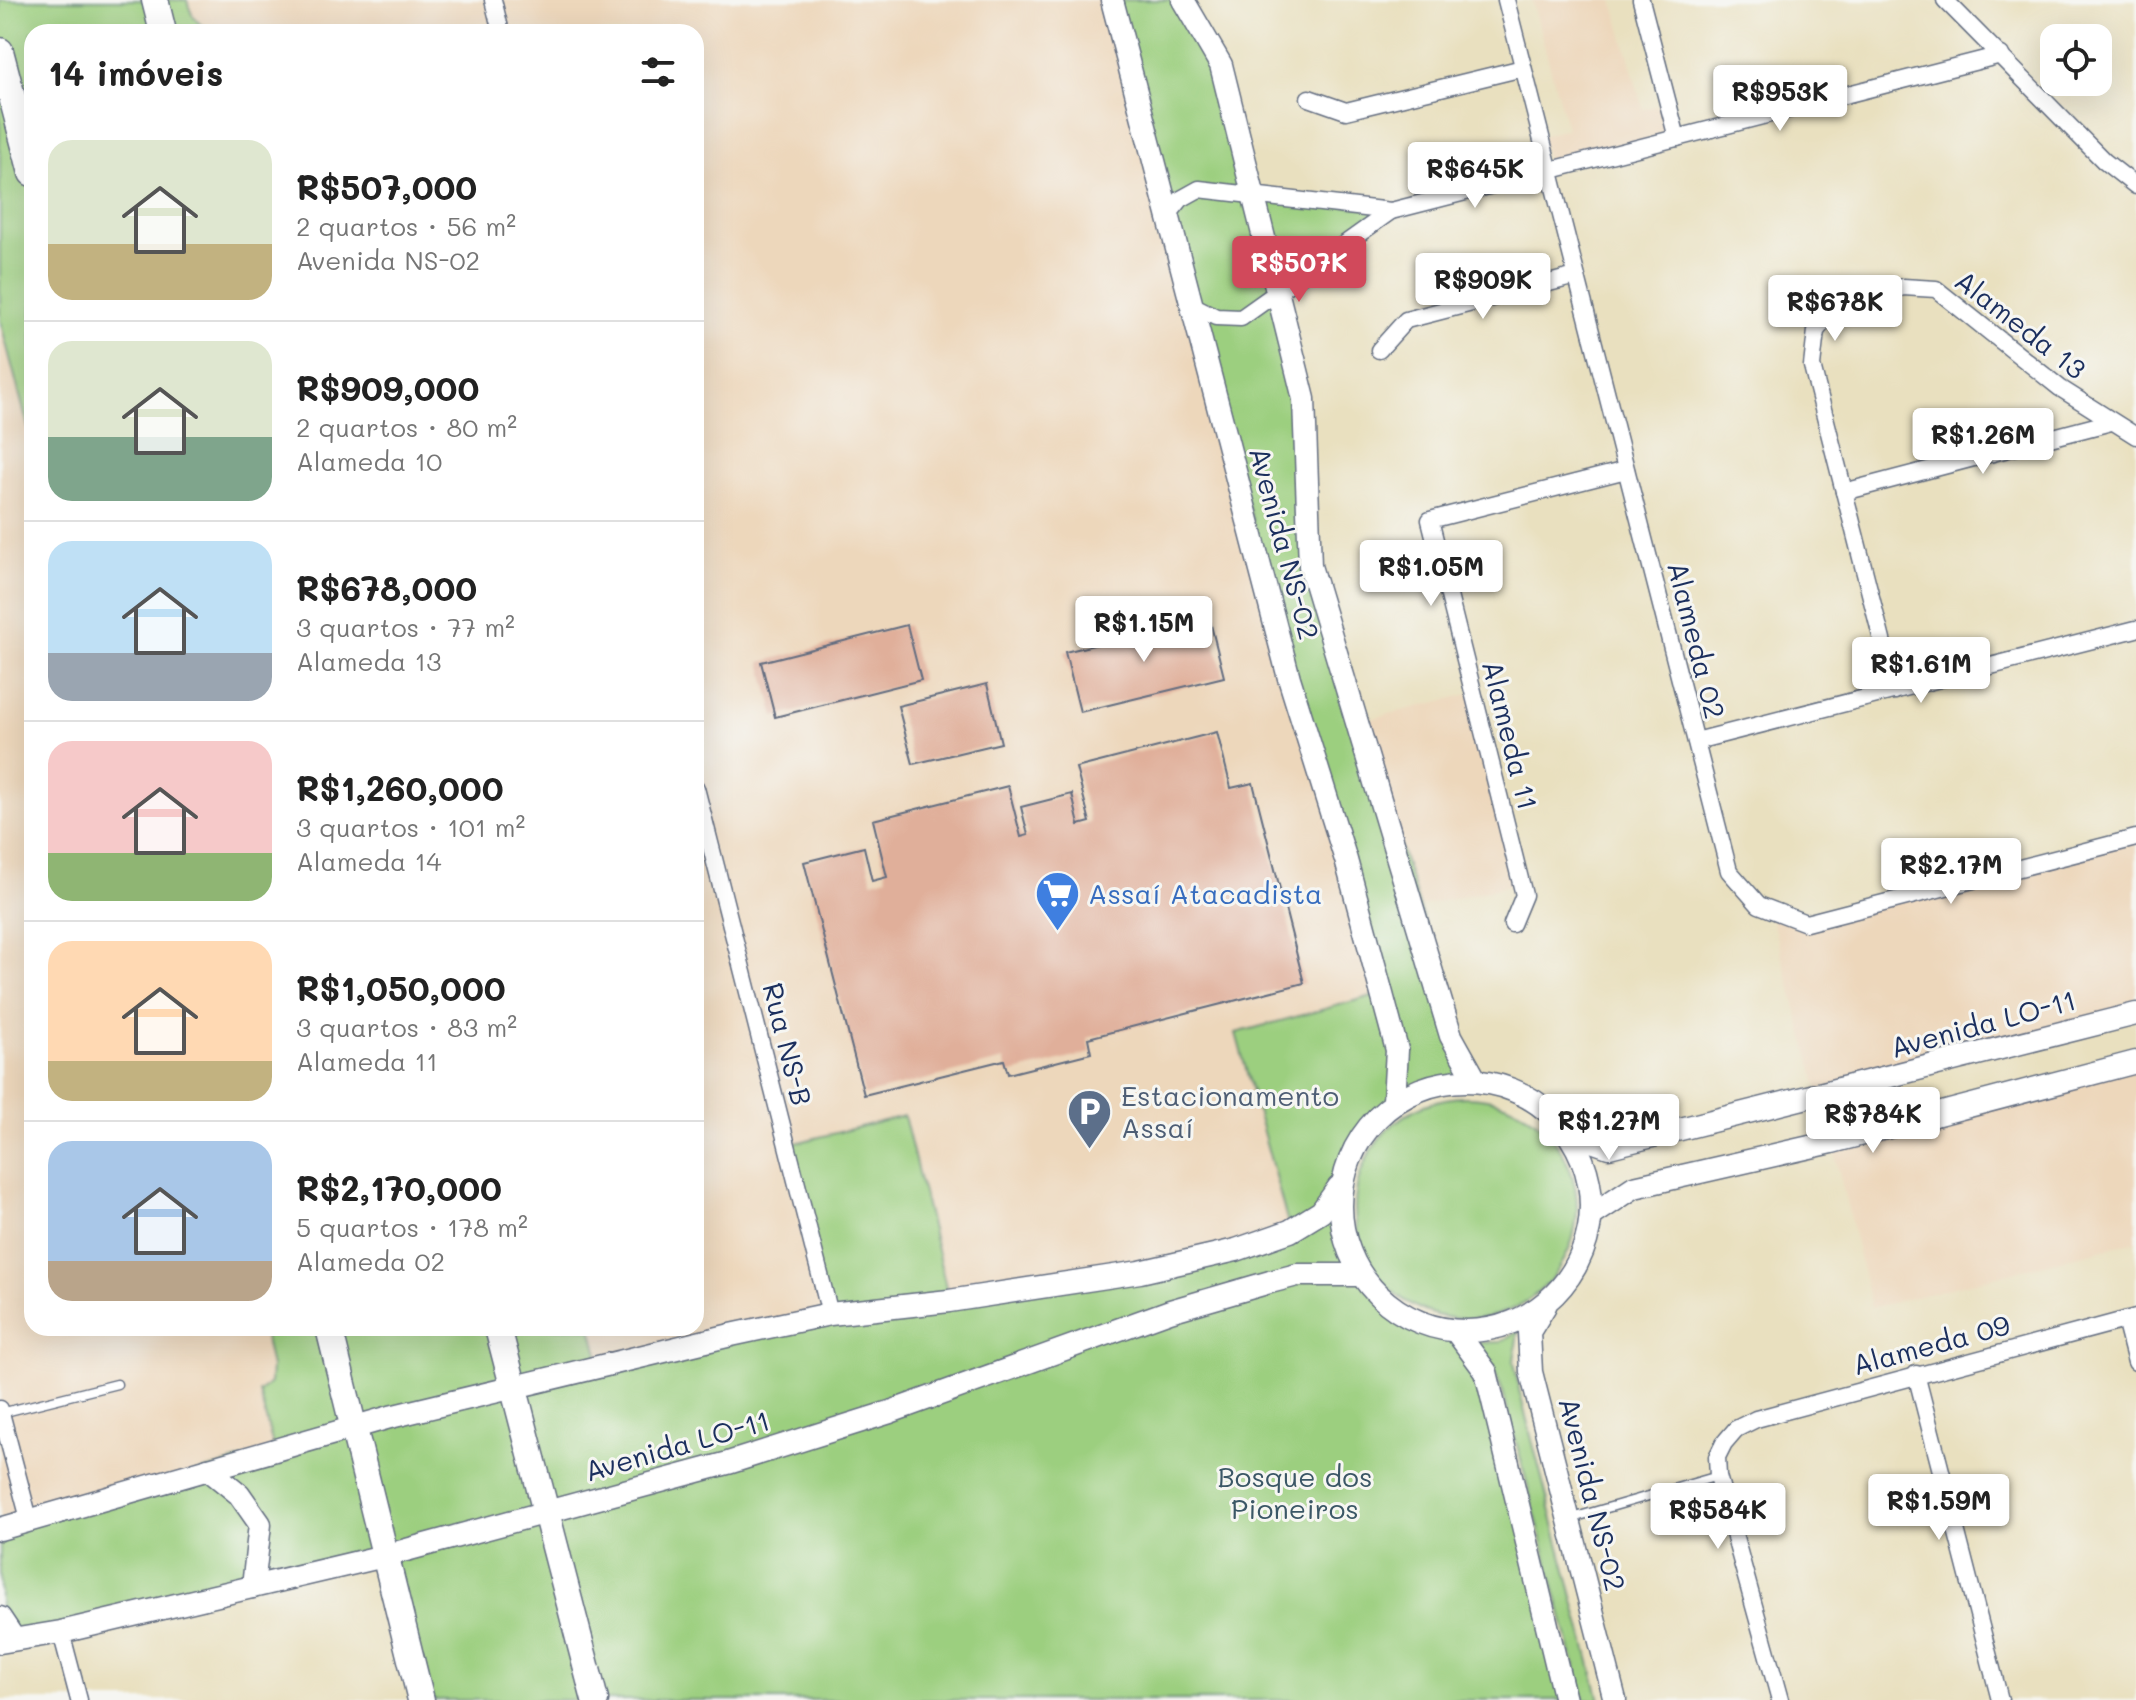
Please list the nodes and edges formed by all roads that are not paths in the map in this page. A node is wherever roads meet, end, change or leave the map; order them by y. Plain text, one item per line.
1 (155, 0) edge
2 (493, 0) edge
3 (1112, 0) edge
4 (1183, 0) edge
5 (1506, 0) edge
6 (1641, 0) edge
7 (1945, 0) edge
8 (161, 24) edge
9 (499, 24) edge
10 (0, 51) edge
11 (2001, 55) junction
12 (1523, 68) junction
13 (1309, 98) dead end
14 (1677, 138) junction
15 (24, 142) edge
16 (1549, 171) junction
17 (2136, 186) edge
18 (1253, 195) junction
19 (1391, 211) junction
20 (1168, 215) junction
21 (1576, 276) junction
22 (1278, 295) junction
23 (1192, 305) junction
24 (1379, 350) dead end
25 (2111, 422) junction
26 (2136, 436) edge
27 (1626, 470) junction
28 (1844, 492) junction
29 (2136, 629) edge
30 (1895, 691) junction
31 (1696, 741) junction
32 (704, 819) edge
33 (2136, 838) edge
34 (1512, 924) dead end
35 (2136, 1014) edge
36 (2136, 1062) edge
37 (1475, 1079) junction
38 (1394, 1100) junction
39 (1566, 1132) junction
40 (1339, 1187) junction
41 (1595, 1213) junction
42 (1360, 1275) junction
43 (1546, 1305) junction
44 (830, 1314) junction
45 (2130, 1319) edge
46 (1458, 1334) junction
47 (331, 1336) edge
48 (500, 1336) edge
49 (2136, 1362) edge
50 (1916, 1374) junction
51 (117, 1384) dead end
52 (513, 1387) junction
53 (1, 1411) edge
54 (352, 1427) junction
55 (208, 1469) junction
56 (1718, 1476) junction
57 (546, 1515) junction
58 (29, 1519) junction
59 (1569, 1519) junction
60 (0, 1529) edge
61 (384, 1556) junction
62 (253, 1587) junction
63 (0, 1618) edge
64 (61, 1632) junction
65 (7, 1640) edge
66 (79, 1700) edge
67 (421, 1700) edge
68 (595, 1700) edge
69 (1565, 1700) edge
70 (1615, 1700) edge
71 (1780, 1700) edge
72 (2000, 1700) edge

1 - 8 main road
2 - 9 street
3 - 20 street, Avenida NS-02
4 - 18 street, Avenida NS-02
5 - 12 street, Alameda 02
6 - 14 street
7 - 11 street
10 - 15 main road
11 - 14 street
11 - 17 street
12 - 13 street
12 - 16 street, Alameda 02
14 - 16 street
16 - 19 street
16 - 21 street, Alameda 02
18 - 19 street
18 - 20 street
18 - 22 street, Avenida NS-02
19 - 22 street
20 - 23 street, Avenida NS-02
21 - 24 street
21 - 27 street, Alameda 02
22 - 23 street
22 - 37 street, Avenida NS-02
23 - 38 street, Avenida NS-02
25 - 26 street, Alameda 13
25 - 28 street
25 - 28 street, Alameda 13
27 - 31 street, Alameda 02
27 - 34 street, Alameda 11
28 - 30 street, Alameda 13
29 - 30 street
30 - 31 street
31 - 33 street, Alameda 02
32 - 44 street, Rua NS-B
35 - 39 street, Avenida LO-11
36 - 41 street
37 - 38 street
37 - 39 street
38 - 40 street
39 - 41 street
40 - 42 street
40 - 44 street
41 - 43 street
42 - 46 street
42 - 57 street, Avenida LO-11
43 - 46 street
43 - 59 street, Avenida NS-02
44 - 52 street
45 - 49 street
45 - 50 street, Alameda 09
46 - 69 street
47 - 54 main road
48 - 52 main road
50 - 56 street, Alameda 09
50 - 72 street
51 - 53 lane
52 - 54 street
52 - 57 main road
53 - 58 street
54 - 55 street
54 - 61 main road
55 - 58 street
55 - 62 street
56 - 59 lane
56 - 71 street
57 - 61 street, Avenida LO-11
57 - 68 main road
58 - 60 street
59 - 70 street, Avenida NS-02
61 - 62 street, Avenida LO-11
61 - 67 main road
62 - 64 street, Avenida LO-11
63 - 65 street
64 - 65 street, Avenida LO-11
64 - 66 street

